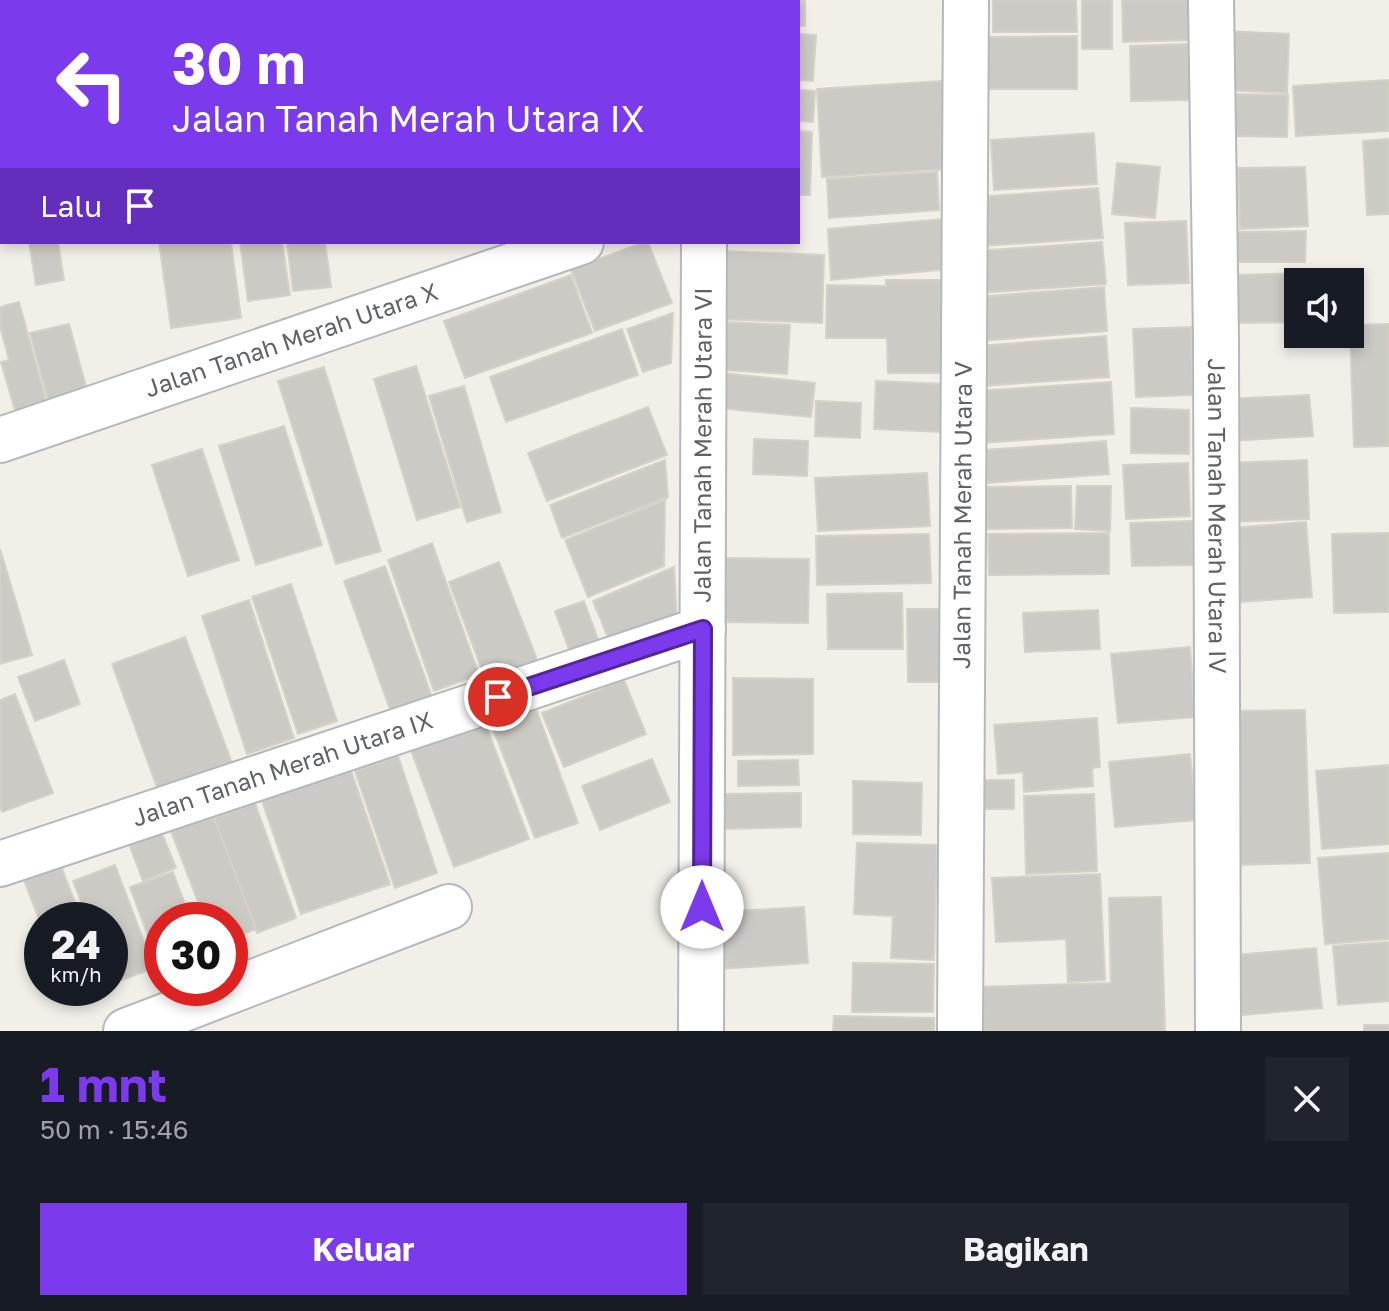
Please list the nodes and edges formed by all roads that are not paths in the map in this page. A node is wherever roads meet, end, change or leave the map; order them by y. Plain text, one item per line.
1 (966, 0) edge
2 (1211, 0) edge
3 (575, 244) edge
4 (704, 244) edge
5 (0, 440) edge
6 (703, 629) junction
7 (0, 864) edge
8 (449, 907) dead end
9 (126, 1031) edge
10 (701, 1031) edge
11 (960, 1031) edge
12 (1218, 1031) edge

1 - 11 street, Jalan Tanah Merah Utara V
2 - 12 street, Jalan Tanah Merah Utara IV
3 - 5 street, Jalan Tanah Merah Utara X
4 - 6 street, Jalan Tanah Merah Utara VI
6 - 7 street, Jalan Tanah Merah Utara IX
6 - 10 street, Jalan Tanah Merah Utara VI
8 - 9 street

